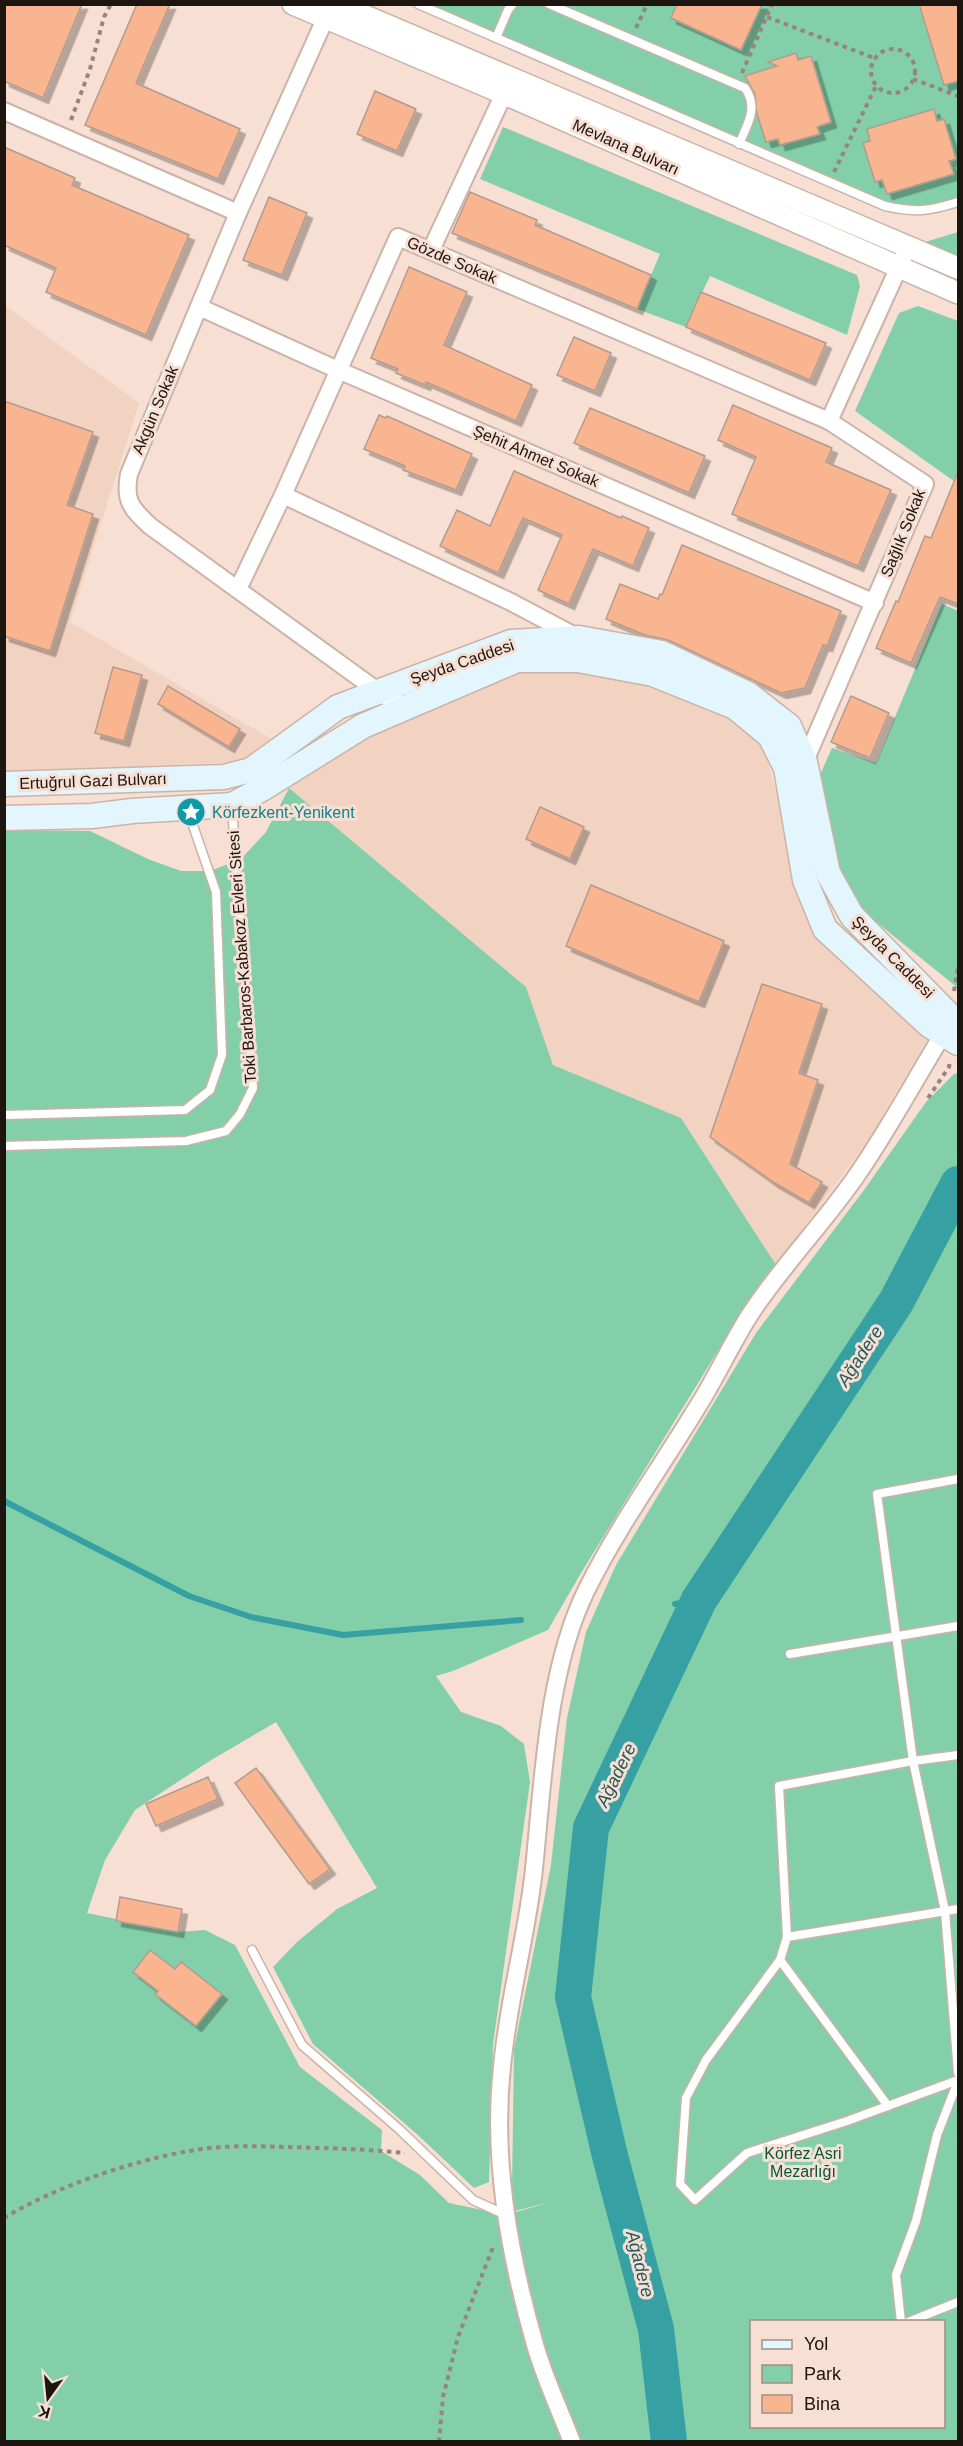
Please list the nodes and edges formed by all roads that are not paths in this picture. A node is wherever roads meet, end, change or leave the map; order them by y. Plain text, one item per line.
1 (293, 4) edge
2 (418, 4) edge
3 (513, 4) edge
4 (549, 4) edge
5 (331, 9) edge
6 (496, 38) junction
7 (508, 86) junction
8 (4, 111) edge
9 (739, 144) junction
10 (958, 202) edge
11 (238, 213) junction
12 (908, 247) junction
13 (430, 250) junction
14 (900, 267) junction
15 (958, 268) edge
16 (958, 292) edge
17 (199, 307) junction
18 (338, 370) junction
19 (829, 421) junction
20 (284, 495) junction
21 (238, 589) junction
22 (875, 603) junction
23 (579, 649) junction
24 (379, 692) junction
25 (405, 708) junction
26 (805, 762) junction
27 (182, 777) joint
28 (4, 784) edge
29 (790, 796) junction
30 (232, 805) junction
31 (187, 808) junction
32 (4, 818) edge
33 (953, 1034) edge
34 (4, 1115) edge
35 (4, 1146) edge
36 (958, 1479) edge
37 (958, 1626) edge
38 (896, 1637) junction
39 (790, 1654) dead end
40 (958, 1755) edge
41 (913, 1761) junction
42 (958, 1909) edge
43 (945, 1911) junction
44 (787, 1937) junction
45 (252, 1950) dead end
46 (780, 1960) junction
47 (958, 2073) edge
48 (958, 2080) edge
49 (888, 2106) junction
50 (506, 2215) junction
51 (958, 2302) edge
52 (901, 2320) edge
53 (913, 2320) edge
54 (572, 2442) edge

1 - 5 street, Mevlana Bulvarı
2 - 6 lane
3 - 6 lane
4 - 9 lane
5 - 7 street, Mevlana Bulvarı
5 - 11 street, Akgün Sokak
6 - 9 lane
7 - 12 street, Mevlana Bulvarı
7 - 13 street
7 - 14 street, Mevlana Bulvarı
8 - 11 street
9 - 10 lane
11 - 17 street, Akgün Sokak
12 - 14 street
12 - 15 street, Mevlana Bulvarı
13 - 18 street, Gözde Sokak
13 - 19 street, Gözde Sokak
14 - 16 street, Mevlana Bulvarı
14 - 19 street
17 - 18 street, Şehit Ahmet Sokak
17 - 21 street, Akgün Sokak
18 - 20 street, Gözde Sokak
18 - 22 street, Şehit Ahmet Sokak
19 - 22 street, Sağlık Sokak
20 - 21 street, Gözde Sokak
20 - 23 street
21 - 24 street, Akgün Sokak
22 - 26 street, Sağlık Sokak
23 - 24 main road, Şeyda Caddesi
23 - 25 main road, Şeyda Caddesi
23 - 26 main road, Şeyda Caddesi
23 - 29 main road, Şeyda Caddesi
24 - 25 street, Akgün Sokak
24 - 27 main road, Şeyda Caddesi
25 - 30 main road, Şeyda Caddesi
26 - 29 street, Sağlık Sokak
26 - 33 main road, Şeyda Caddesi
27 - 28 main road, Ertuğrul Gazi Bulvarı
29 - 33 main road, Şeyda Caddesi
30 - 31 main road, Ertuğrul Gazi Bulvarı
30 - 35 lane, Toki Barbaros-Kabakoz Evleri Sitesi
31 - 32 main road, Ertuğrul Gazi Bulvarı
31 - 34 lane, Toki Barbaros-Kabakoz Evleri Sitesi
33 - 50 street
36 - 38 lane
37 - 38 lane
38 - 39 lane
38 - 41 lane
40 - 41 lane
41 - 43 lane
41 - 44 lane
42 - 43 lane
43 - 44 lane
43 - 47 lane
44 - 46 lane
45 - 50 lane
46 - 49 lane
46 - 49 lane
48 - 49 lane
48 - 52 lane
50 - 54 street
51 - 53 lane

